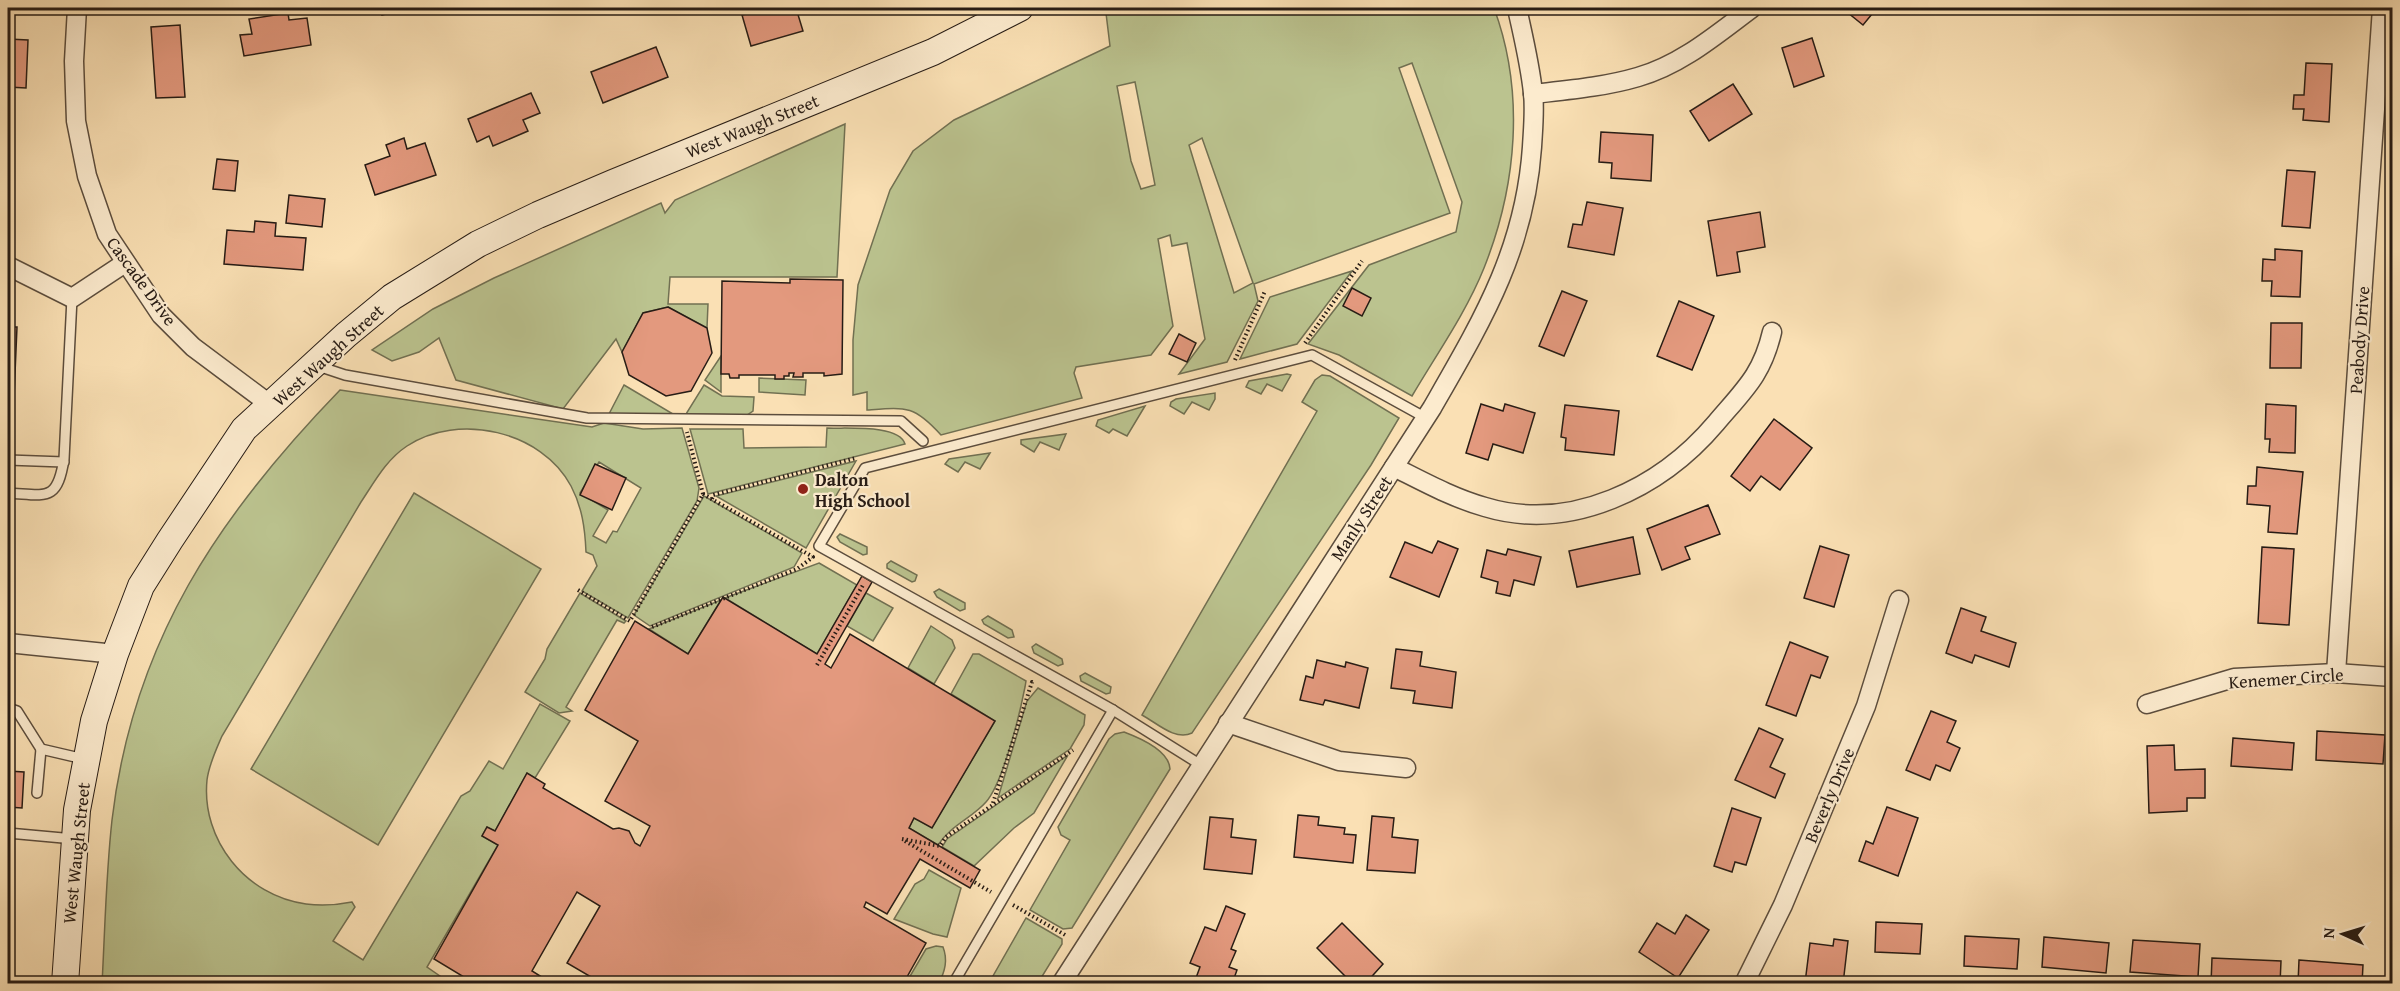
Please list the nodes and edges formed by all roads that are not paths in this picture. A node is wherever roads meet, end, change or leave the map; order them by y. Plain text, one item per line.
1 (77, 8) edge
2 (1020, 8) edge
3 (1517, 8) edge
4 (1752, 8) edge
5 (2382, 8) edge
6 (1533, 94) junction
7 (125, 263) junction
8 (8, 266) edge
9 (72, 298) junction
10 (1772, 332) dead end
11 (314, 365) junction
12 (272, 406) junction
13 (1426, 418) junction
14 (923, 441) dead end
15 (8, 460) edge
16 (64, 462) junction
17 (1394, 467) junction
18 (8, 493) edge
19 (1899, 600) dead end
20 (8, 643) edge
21 (115, 654) junction
22 (2336, 673) junction
23 (2392, 677) edge
24 (2148, 704) dead end
25 (8, 708) edge
26 (1113, 710) junction
27 (1228, 723) junction
28 (41, 749) junction
29 (87, 760) junction
30 (1201, 765) junction
31 (1406, 768) dead end
32 (37, 793) dead end
33 (8, 833) edge
34 (75, 839) junction
35 (65, 984) edge
36 (954, 984) edge
37 (1061, 984) edge
38 (1744, 984) edge

1 - 7 street, Cascade Drive
2 - 11 street, West Waugh Street
3 - 6 street, Manly Street
4 - 6 street
5 - 22 street, Peabody Drive
6 - 13 street, Manly Street
7 - 9 street
7 - 12 street, Cascade Drive
8 - 9 street
9 - 16 lane
10 - 17 street
11 - 12 street, West Waugh Street
11 - 14 lane
12 - 21 street, West Waugh Street
13 - 17 street, Manly Street
13 - 26 lane
15 - 16 lane
16 - 18 lane
17 - 27 street, Manly Street
19 - 38 street, Beverly Drive
20 - 21 street
21 - 29 street, West Waugh Street
22 - 23 street, Kenemer Circle
22 - 24 street, Kenemer Circle
25 - 28 lane
26 - 30 lane
26 - 36 lane
27 - 30 street, Manly Street
27 - 31 street
28 - 29 lane
28 - 32 lane
29 - 34 street, West Waugh Street
30 - 37 street, Manly Street
33 - 34 lane
34 - 35 street, West Waugh Street

